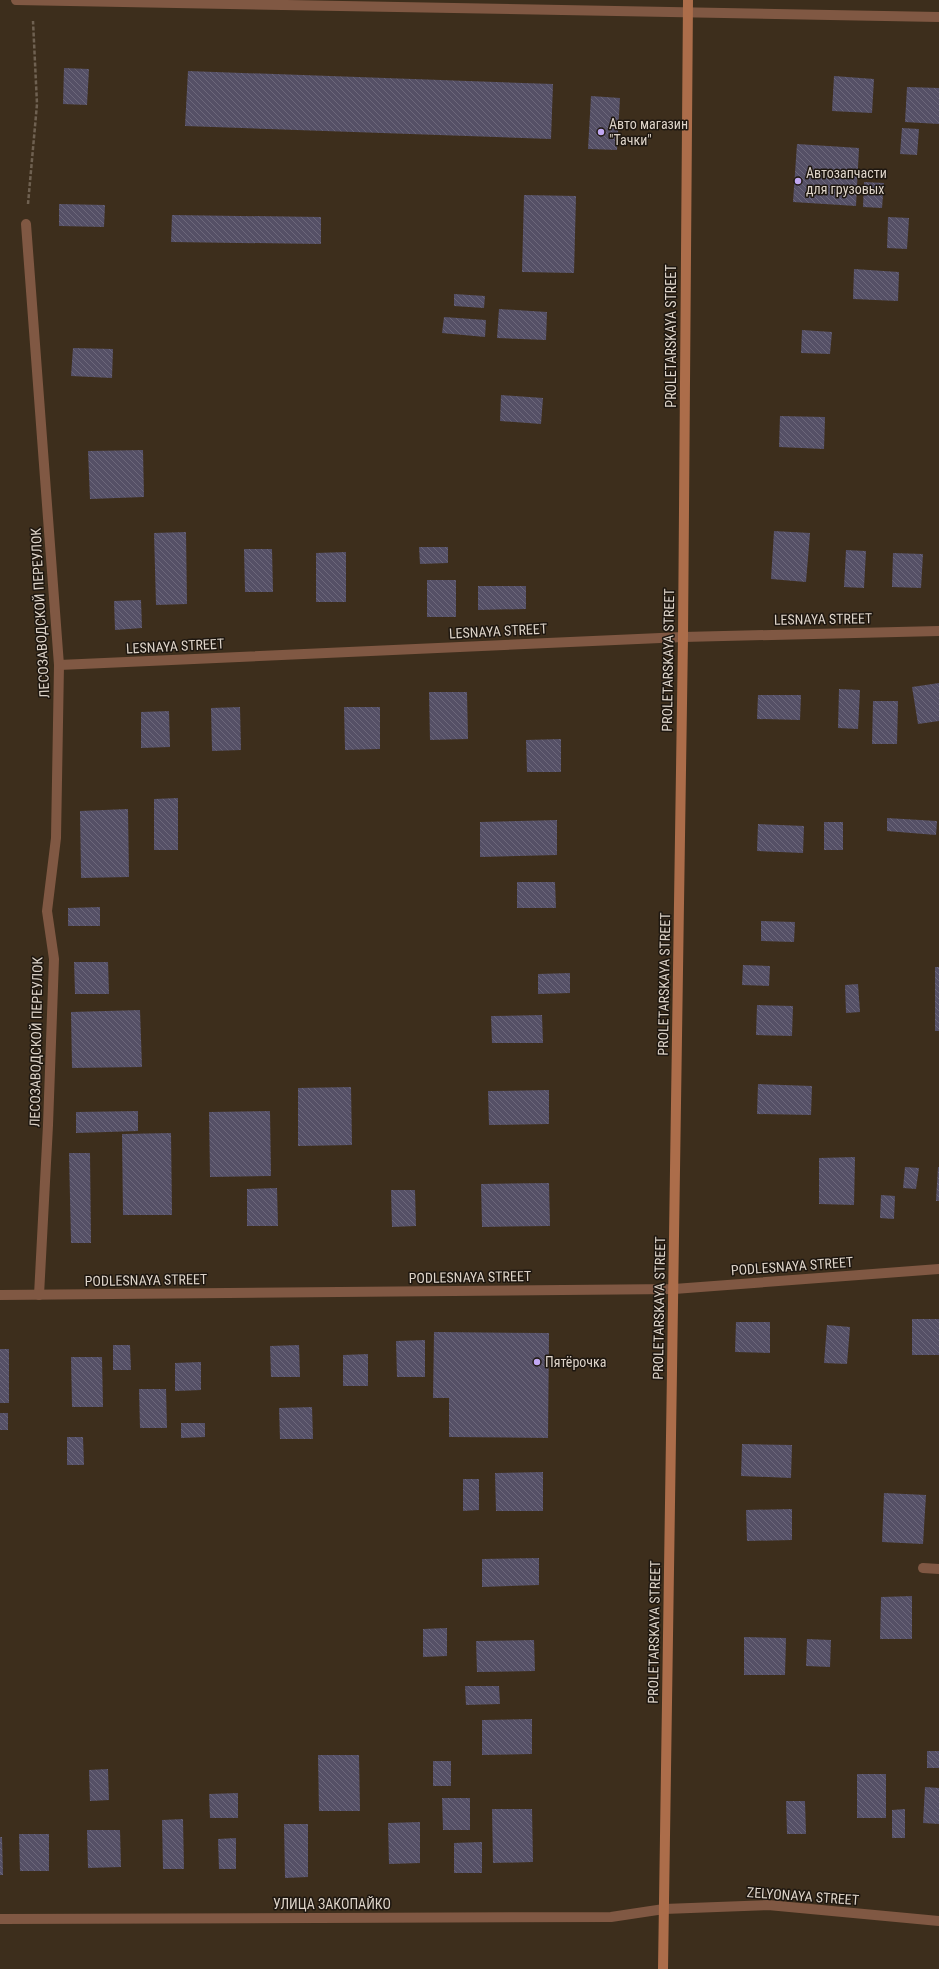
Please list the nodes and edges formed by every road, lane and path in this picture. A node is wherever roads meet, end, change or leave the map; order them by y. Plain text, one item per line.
1 (16, 0) edge
2 (688, 0) edge
3 (32, 1) edge
4 (688, 13) junction
5 (939, 17) edge
6 (26, 224) joint
7 (939, 630) edge
8 (683, 637) junction
9 (59, 665) junction
10 (939, 1268) edge
11 (674, 1289) junction
12 (0, 1295) edge
13 (39, 1295) junction
14 (923, 1568) dead end
15 (939, 1569) edge
16 (664, 1909) junction
17 (0, 1919) edge
18 (939, 1920) edge
19 (663, 1969) edge

1 - 3 street
2 - 4 street, PROLETARSKAYA STREET
3 - 4 street
3 - 6 path
4 - 5 street
4 - 8 street, PROLETARSKAYA STREET
6 - 9 street, ЛЕСОЗАВОДСКОЙ ПЕРЕУЛОК
7 - 8 street, LESNAYA STREET
8 - 9 street, LESNAYA STREET
8 - 11 street, PROLETARSKAYA STREET
9 - 13 street, ЛЕСОЗАВОДСКОЙ ПЕРЕУЛОК
10 - 11 street, PODLESNAYA STREET
11 - 13 street, PODLESNAYA STREET
11 - 16 street, PROLETARSKAYA STREET
12 - 13 street, PODLESNAYA STREET
14 - 15 street
16 - 17 street, УЛИЦА ЗАКОПАЙКО
16 - 18 street, ZELYONAYA STREET
16 - 19 street, PROLETARSKAYA STREET

